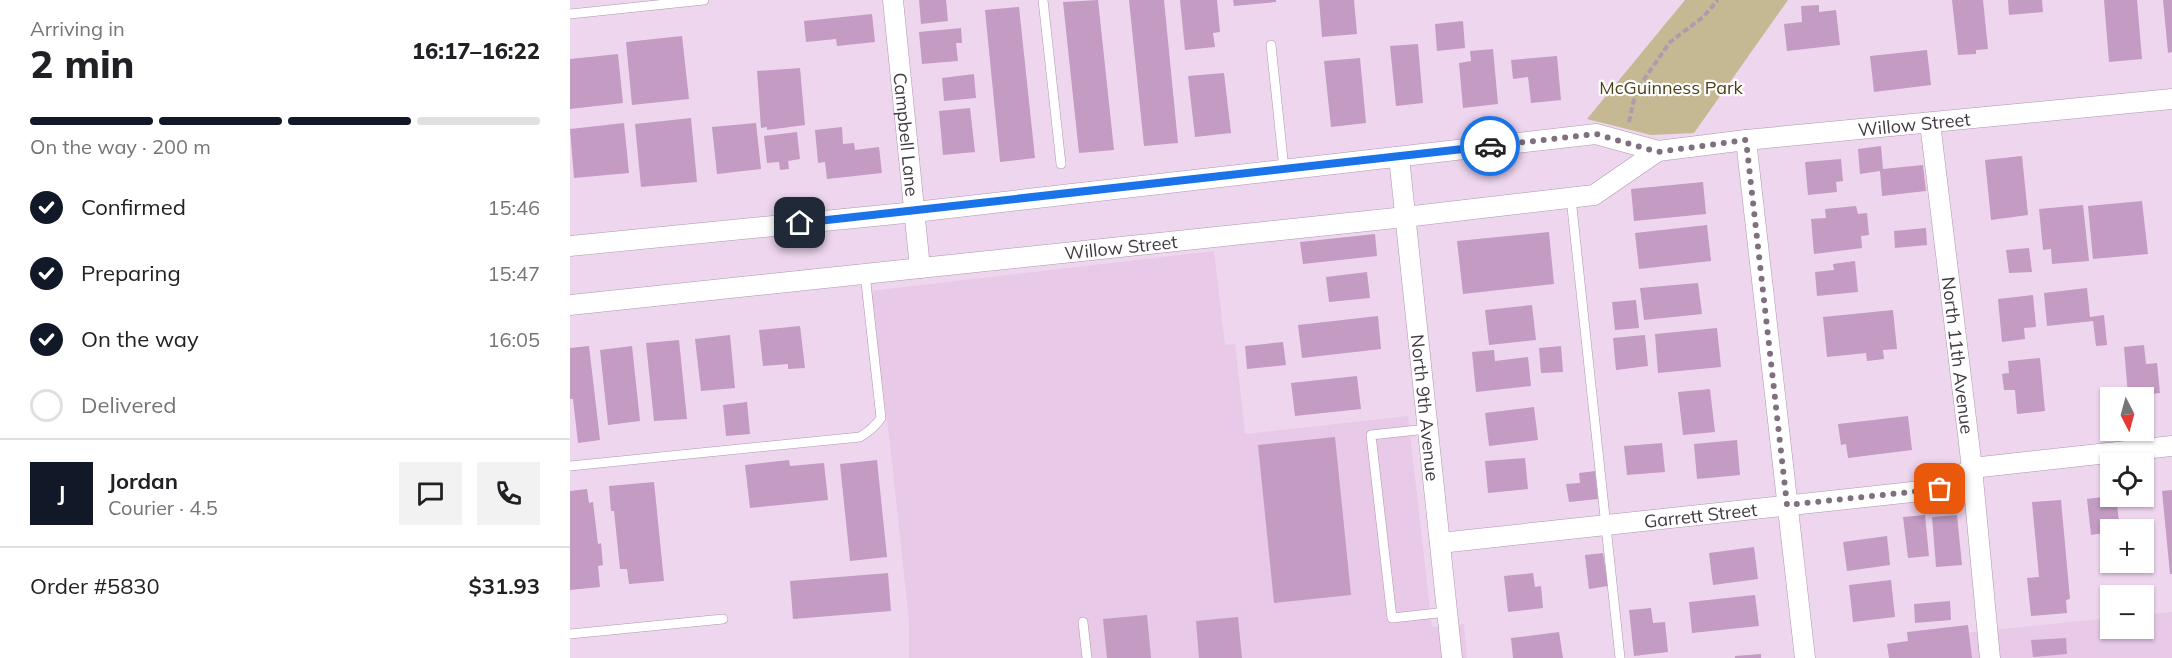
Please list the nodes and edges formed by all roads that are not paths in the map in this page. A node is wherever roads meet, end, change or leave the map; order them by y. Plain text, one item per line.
1 (705, 0) edge
2 (893, 0) edge
3 (1043, 0) edge
4 (570, 14) edge
5 (1271, 45) dead end
6 (2172, 99) edge
7 (1930, 123) junction
8 (1746, 140) junction
9 (1658, 152) junction
10 (1399, 157) junction
11 (1061, 164) dead end
12 (1284, 170) junction
13 (1571, 198) junction
14 (915, 212) junction
15 (1405, 217) junction
16 (570, 246) edge
17 (920, 268) junction
18 (865, 273) junction
19 (570, 304) edge
20 (1427, 429) junction
21 (2172, 446) edge
22 (570, 466) edge
23 (1972, 468) junction
24 (1787, 505) junction
25 (1607, 525) junction
26 (1440, 543) junction
27 (1447, 612) junction
28 (723, 619) dead end
29 (1083, 622) dead end
30 (570, 634) edge
31 (1087, 658) edge
32 (1452, 658) edge
33 (1620, 658) edge
34 (1805, 658) edge
35 (1990, 658) edge

1 - 4 lane
2 - 14 street, Campbell Lane
3 - 11 lane
5 - 12 lane
6 - 7 street, Willow Street
7 - 8 street, Willow Street
7 - 23 street, North 11th Avenue
8 - 9 street, Willow Street
8 - 24 street
9 - 10 street, Willow Street
9 - 13 street, Willow Street
10 - 12 street, Willow Street
10 - 15 street, North 9th Avenue
12 - 14 street, Willow Street
13 - 15 street, Willow Street
13 - 25 lane
14 - 16 street, Willow Street
14 - 17 street, Campbell Lane
15 - 17 street, Willow Street
15 - 20 street, North 9th Avenue
17 - 18 street, Willow Street
18 - 19 street, Willow Street
18 - 22 lane
20 - 26 street, North 9th Avenue
20 - 27 lane
21 - 23 street, Garrett Street
23 - 24 street, Garrett Street
23 - 35 street, North 11th Avenue
24 - 25 street, Garrett Street
24 - 34 street
25 - 26 street, Garrett Street
25 - 33 lane
26 - 27 street, North 9th Avenue
27 - 32 street, North 9th Avenue
28 - 30 lane
29 - 31 lane

